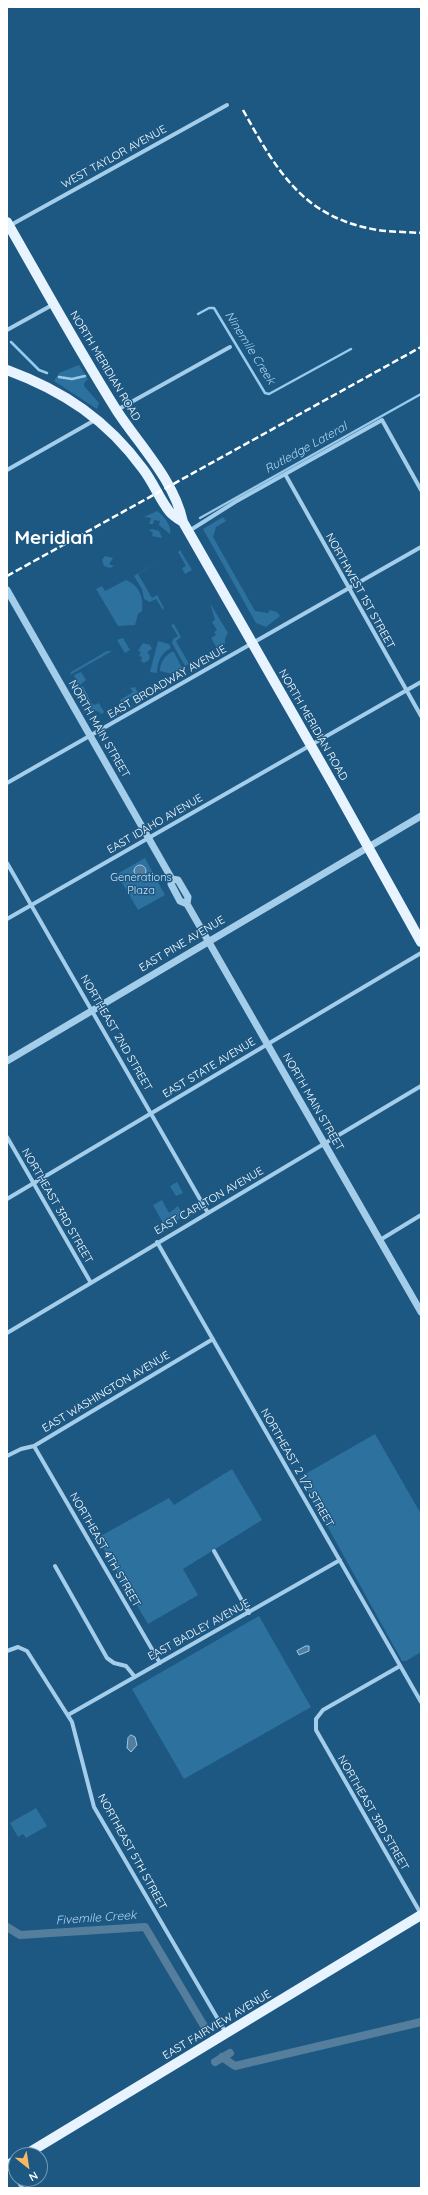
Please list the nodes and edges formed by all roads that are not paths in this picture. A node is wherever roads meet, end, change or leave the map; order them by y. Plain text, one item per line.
1 (227, 105) dead end
2 (8, 224) edge
3 (54, 304) junction
4 (7, 330) edge
5 (230, 347) dead end
6 (7, 370) edge
7 (117, 410) junction
8 (96, 419) junction
9 (7, 470) edge
10 (285, 474) junction
11 (421, 490) edge
12 (185, 527) junction
13 (421, 547) edge
14 (350, 589) junction
15 (7, 590) edge
16 (252, 644) junction
17 (421, 682) edge
18 (406, 690) junction
19 (421, 716) edge
20 (90, 736) junction
21 (311, 746) junction
22 (7, 783) edge
23 (421, 816) edge
24 (149, 838) junction
25 (368, 846) junction
26 (7, 863) edge
27 (31, 905) junction
28 (7, 919) edge
29 (208, 941) junction
30 (421, 942) edge
31 (421, 953) edge
32 (92, 1011) junction
33 (267, 1044) junction
34 (7, 1061) edge
35 (421, 1086) edge
36 (151, 1114) junction
37 (7, 1138) edge
38 (324, 1144) junction
39 (33, 1184) junction
40 (7, 1200) edge
41 (208, 1212) junction
42 (421, 1215) edge
43 (380, 1240) junction
44 (157, 1242) junction
45 (91, 1283) junction
46 (421, 1312) edge
47 (7, 1333) edge
48 (212, 1340) junction
49 (34, 1446) junction
50 (7, 1456) edge
51 (214, 1552) dead end
52 (340, 1560) junction
53 (55, 1566) dead end
54 (249, 1613) junction
55 (7, 1651) edge
56 (160, 1663) junction
57 (400, 1666) junction
58 (135, 1677) junction
59 (421, 1702) edge
60 (68, 1716) junction
61 (421, 1914) edge
62 (226, 2034) junction
63 (38, 2147) edge

1 - 2 street, WEST TAYLOR AVENUE
2 - 3 main road, NORTH MERIDIAN ROAD
3 - 4 street
3 - 7 main road, NORTH MERIDIAN ROAD
5 - 7 street
6 - 8 main road, NORTH MERIDIAN ROAD
7 - 12 main road, NORTH MERIDIAN ROAD
8 - 9 street
8 - 12 main road, NORTH MERIDIAN ROAD
10 - 11 street
10 - 12 street
10 - 14 street, NORTHWEST 1ST STREET
12 - 16 main road, NORTH MERIDIAN ROAD
13 - 14 street, EAST BROADWAY AVENUE
14 - 16 street, EAST BROADWAY AVENUE
14 - 18 street, NORTHWEST 1ST STREET
15 - 20 street, NORTH MAIN STREET
16 - 20 street, EAST BROADWAY AVENUE
16 - 21 main road, NORTH MERIDIAN ROAD
17 - 18 street, EAST IDAHO AVENUE
18 - 19 street, NORTHWEST 1ST STREET
18 - 21 street, EAST IDAHO AVENUE
20 - 22 street, EAST BROADWAY AVENUE
20 - 24 street, NORTH MAIN STREET
21 - 24 street, EAST IDAHO AVENUE
21 - 25 main road, NORTH MERIDIAN ROAD
23 - 25 street, EAST PINE AVENUE
24 - 27 street, EAST IDAHO AVENUE
24 - 29 street, NORTH MAIN STREET
25 - 29 street, EAST PINE AVENUE
25 - 30 main road, NORTH MERIDIAN ROAD
26 - 27 street, NORTHEAST 2ND STREET
27 - 28 street, EAST IDAHO AVENUE
27 - 32 street, NORTHEAST 2ND STREET
29 - 32 street, EAST PINE AVENUE
29 - 33 street, NORTH MAIN STREET
31 - 33 street, EAST STATE AVENUE
32 - 34 street, EAST PINE AVENUE
32 - 36 street, NORTHEAST 2ND STREET
33 - 36 street, EAST STATE AVENUE
33 - 38 street, NORTH MAIN STREET
35 - 38 street, EAST CARLTON AVENUE
36 - 39 street, EAST STATE AVENUE
36 - 41 street, NORTHEAST 2ND STREET
37 - 39 street, NORTHEAST 3RD STREET
38 - 41 street, EAST CARLTON AVENUE
38 - 43 street, NORTH MAIN STREET
39 - 40 street, EAST STATE AVENUE
39 - 45 street, NORTHEAST 3RD STREET
41 - 44 street, EAST CARLTON AVENUE
42 - 43 street
43 - 46 street, NORTH MAIN STREET
44 - 45 street, EAST CARLTON AVENUE
44 - 48 street, NORTHEAST 2 1/2 STREET
45 - 47 street, EAST CARLTON AVENUE
48 - 49 street, EAST WASHINGTON AVENUE
48 - 52 street, NORTHEAST 2 1/2 STREET
49 - 50 street, EAST WASHINGTON AVENUE
49 - 56 street, NORTHEAST 4TH STREET
51 - 54 street
52 - 54 street, EAST BADLEY AVENUE
52 - 57 street, NORTHEAST 2 1/2 STREET
53 - 58 street
54 - 56 street, EAST BADLEY AVENUE
55 - 60 street, NORTHEAST 5TH STREET
56 - 58 street, EAST BADLEY AVENUE
57 - 59 street, NORTHEAST 2 1/2 STREET
57 - 61 street, NORTHEAST 3RD STREET
58 - 60 street, EAST BADLEY AVENUE
60 - 62 street, NORTHEAST 5TH STREET
61 - 62 main road, EAST FAIRVIEW AVENUE
62 - 63 main road, EAST FAIRVIEW AVENUE

